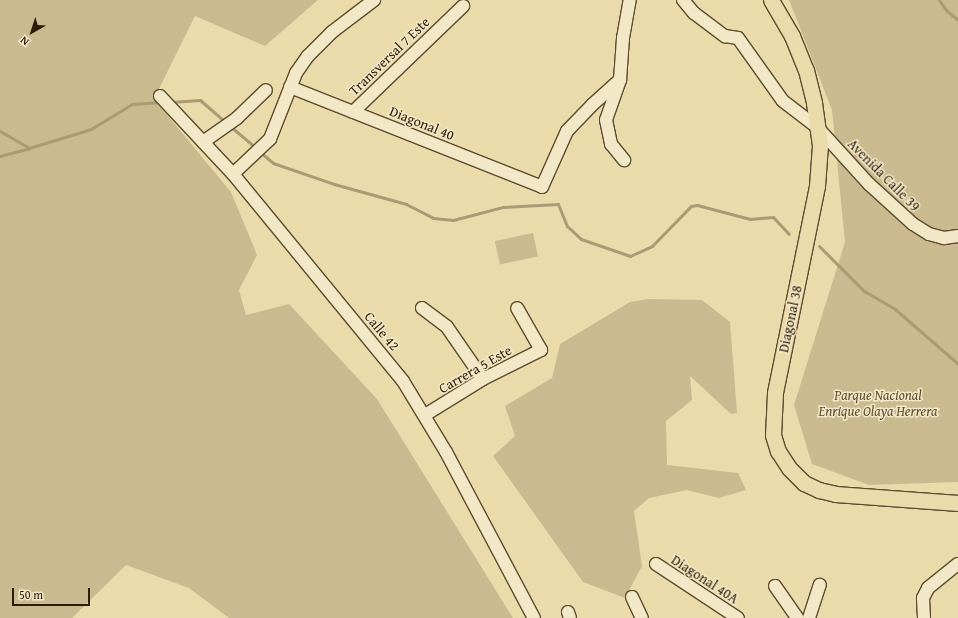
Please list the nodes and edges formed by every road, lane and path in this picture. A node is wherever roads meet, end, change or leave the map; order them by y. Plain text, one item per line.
1 (374, 0) edge
2 (630, 0) edge
3 (683, 0) edge
4 (771, 0) edge
5 (463, 6) dead end
6 (620, 80) junction
7 (290, 87) junction
8 (266, 90) dead end
9 (160, 96) dead end
10 (353, 112) junction
11 (818, 128) junction
12 (203, 142) junction
13 (624, 160) dead end
14 (233, 174) junction
15 (958, 236) edge
16 (422, 308) dead end
17 (517, 308) dead end
18 (483, 379) junction
19 (425, 415) junction
20 (958, 503) edge
21 (656, 564) dead end
22 (958, 564) edge
23 (820, 585) dead end
24 (775, 586) dead end
25 (632, 597) dead end
26 (534, 618) edge
27 (642, 618) edge
28 (738, 618) edge
29 (797, 618) edge
30 (809, 618) edge
31 (924, 618) edge

1 - 7 street
2 - 6 street
3 - 11 street, Avenida Calle 39
4 - 11 main road, Diagonal 38
5 - 10 street, Transversal 7 Este
6 - 10 street, Diagonal 40
6 - 13 street
7 - 10 street, Diagonal 40
7 - 14 street
8 - 12 street
9 - 12 street, Calle 42
11 - 15 street, Avenida Calle 39
11 - 20 main road, Diagonal 38
12 - 14 street, Calle 42
14 - 19 street, Calle 42
16 - 18 street
17 - 18 street, Carrera 5 Este
18 - 19 street, Carrera 5 Este
19 - 26 street, Calle 42
21 - 28 street, Diagonal 40A
22 - 31 street
23 - 30 street
24 - 29 street
25 - 27 street

